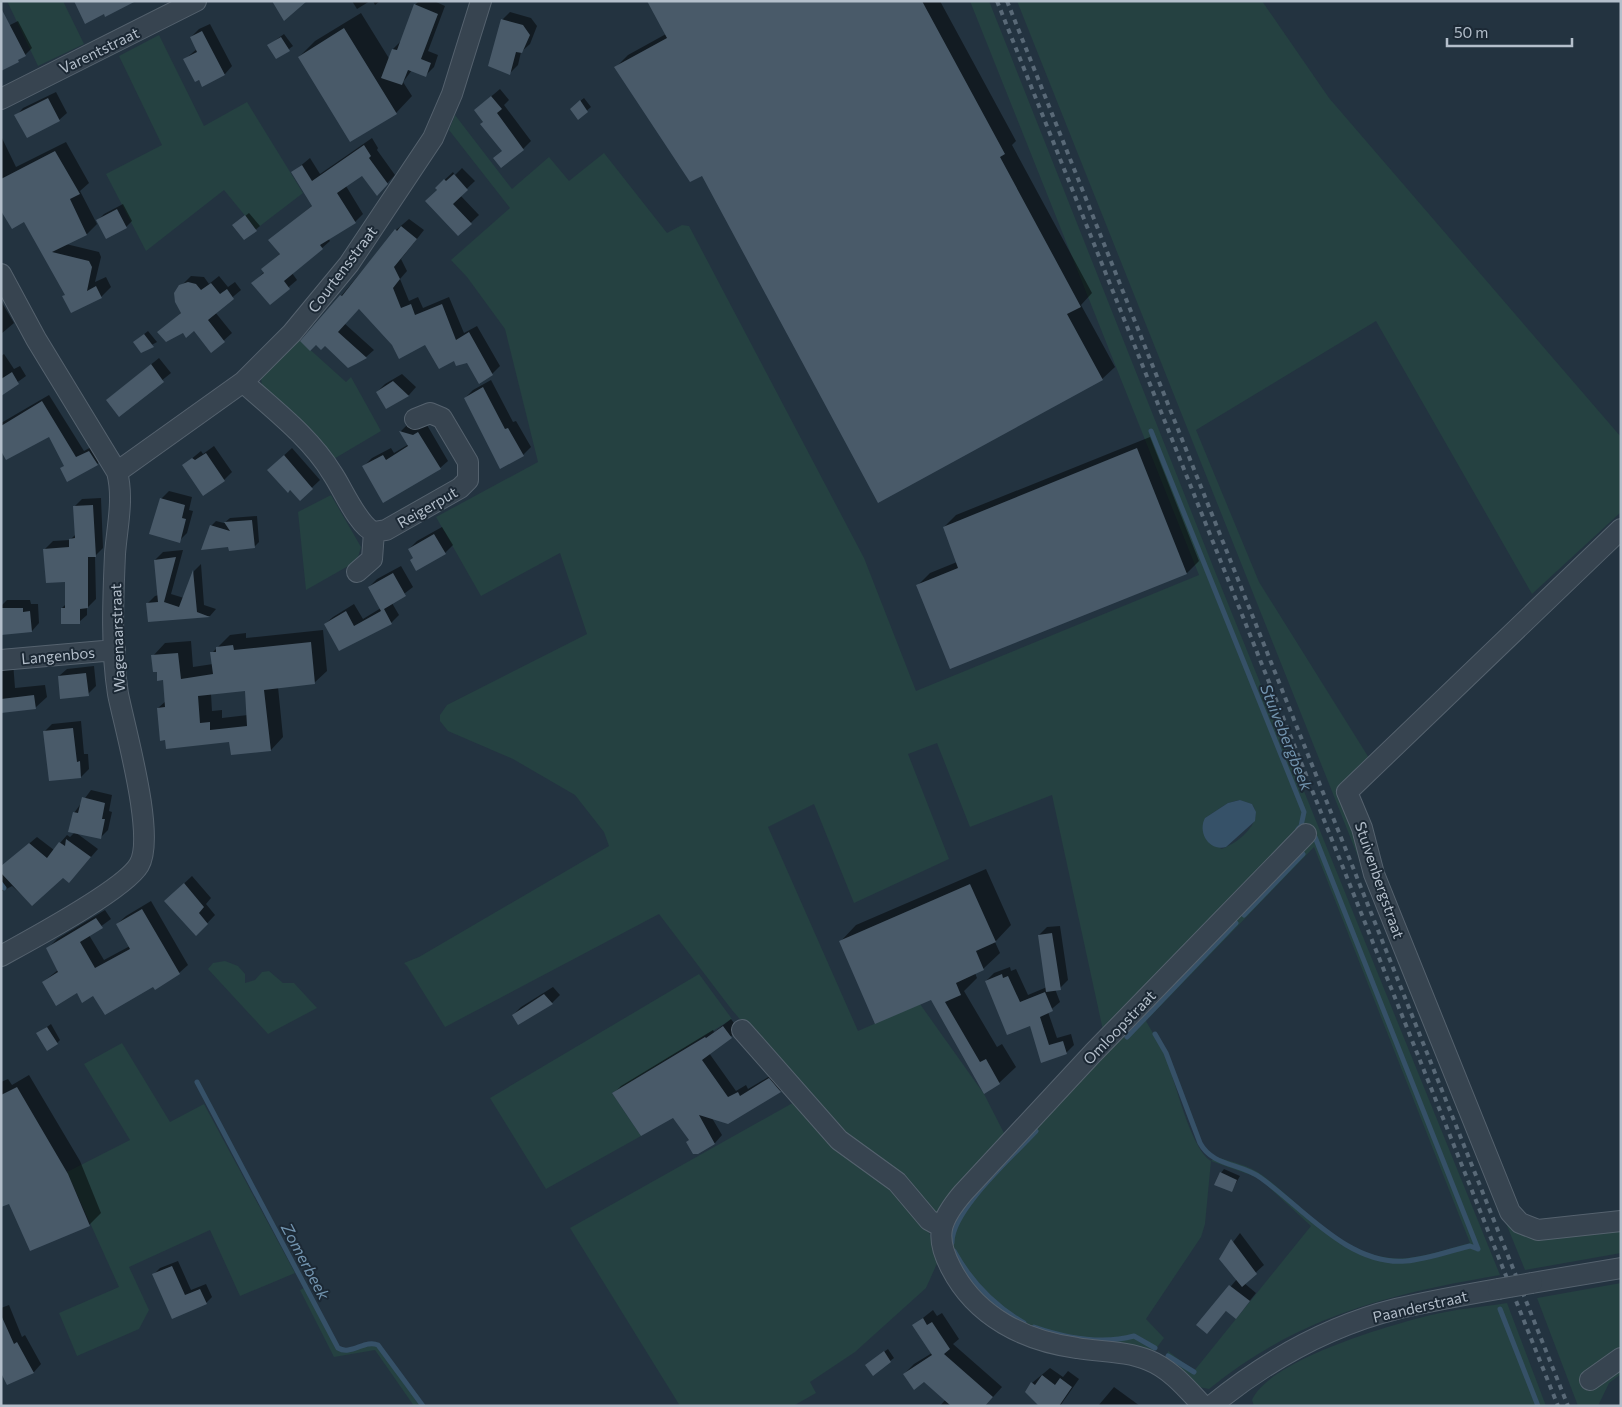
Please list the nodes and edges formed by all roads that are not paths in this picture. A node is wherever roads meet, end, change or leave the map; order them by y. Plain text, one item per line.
1 (196, 1) edge
2 (482, 1) edge
3 (1, 99) edge
4 (1, 274) edge
5 (243, 382) junction
6 (415, 419) dead end
7 (117, 472) junction
8 (1621, 529) edge
9 (374, 532) junction
10 (357, 572) dead end
11 (115, 650) junction
12 (1, 660) edge
13 (1306, 834) dead end
14 (1, 956) edge
15 (742, 1030) dead end
16 (1621, 1221) edge
17 (942, 1227) junction
18 (1621, 1268) edge
19 (1621, 1358) edge
20 (1590, 1380) dead end
21 (1225, 1402) edge
22 (1204, 1406) edge

1 - 3 street, Varentstraat
2 - 5 street, Courtensstraat
4 - 7 street, Wagenaarstraat
5 - 7 street, Courtensstraat
5 - 9 street
6 - 9 street, Reigerput
7 - 11 street, Wagenaarstraat
8 - 16 street, Stuivenbergstraat
9 - 10 street
11 - 12 street, Langenbos
11 - 14 street, Wagenaarstraat
13 - 17 street, Omloopstraat
15 - 17 street
17 - 22 street, Omloopstraat
18 - 21 street, Paanderstraat, bridge
19 - 20 street

